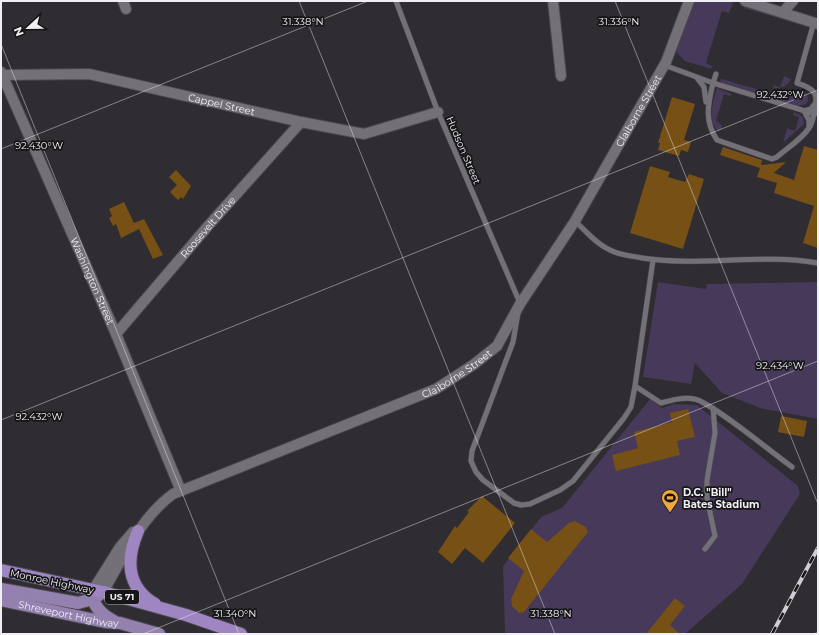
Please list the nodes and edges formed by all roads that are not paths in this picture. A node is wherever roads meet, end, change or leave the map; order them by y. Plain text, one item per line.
1 (396, 1) edge
2 (553, 1) edge
3 (689, 1) edge
4 (745, 1) edge
5 (793, 1) edge
6 (783, 12) junction
7 (816, 23) edge
8 (664, 66) junction
9 (2, 74) edge
10 (716, 74) dead end
11 (560, 76) dead end
12 (696, 77) junction
13 (713, 83) junction
14 (817, 101) edge
15 (707, 107) junction
16 (804, 111) junction
17 (438, 112) junction
18 (815, 114) junction
19 (301, 122) junction
20 (810, 128) junction
21 (575, 221) junction
22 (653, 260) junction
23 (818, 263) edge
24 (520, 304) junction
25 (116, 334) junction
26 (635, 386) junction
27 (713, 408) junction
28 (792, 467) dead end
29 (181, 491) junction
30 (141, 527) junction
31 (705, 549) dead end
32 (1, 570) edge
33 (1, 589) edge
34 (96, 594) junction
35 (1, 600) edge
36 (163, 608) junction
37 (120, 623) junction
38 (159, 634) edge
39 (241, 634) edge

1 - 17 lane, Hudson Street
2 - 11 street
3 - 8 street, Claiborne Street
4 - 6 street
5 - 6 street
6 - 7 street
7 - 14 lane
8 - 12 lane
8 - 21 street, Claiborne Street
9 - 19 street, Cappel Street
9 - 25 street, Washington Street
10 - 13 lane
12 - 13 lane
12 - 15 lane
13 - 15 lane
13 - 16 lane
14 - 16 lane
14 - 18 lane
15 - 20 lane
16 - 18 lane
16 - 20 lane
17 - 19 street, Cappel Street
17 - 24 lane, Hudson Street
18 - 20 lane
19 - 25 street, Roosevelt Drive
21 - 22 lane
21 - 24 street, Claiborne Street
22 - 23 lane
22 - 26 lane
24 - 26 lane
24 - 29 street, Claiborne Street
25 - 29 street, Washington Street
26 - 27 lane
27 - 28 lane
27 - 31 lane
29 - 30 street, Claiborne Street
30 - 34 street, Claiborne Street
30 - 36 highway
32 - 34 highway, Monroe Highway / US 71
33 - 34 main road
34 - 36 highway, Monroe Highway / US 71
34 - 37 main road
35 - 37 main road, Shreveport Highway
36 - 39 highway, Monroe Highway / US 71
37 - 38 main road, Shreveport Highway

